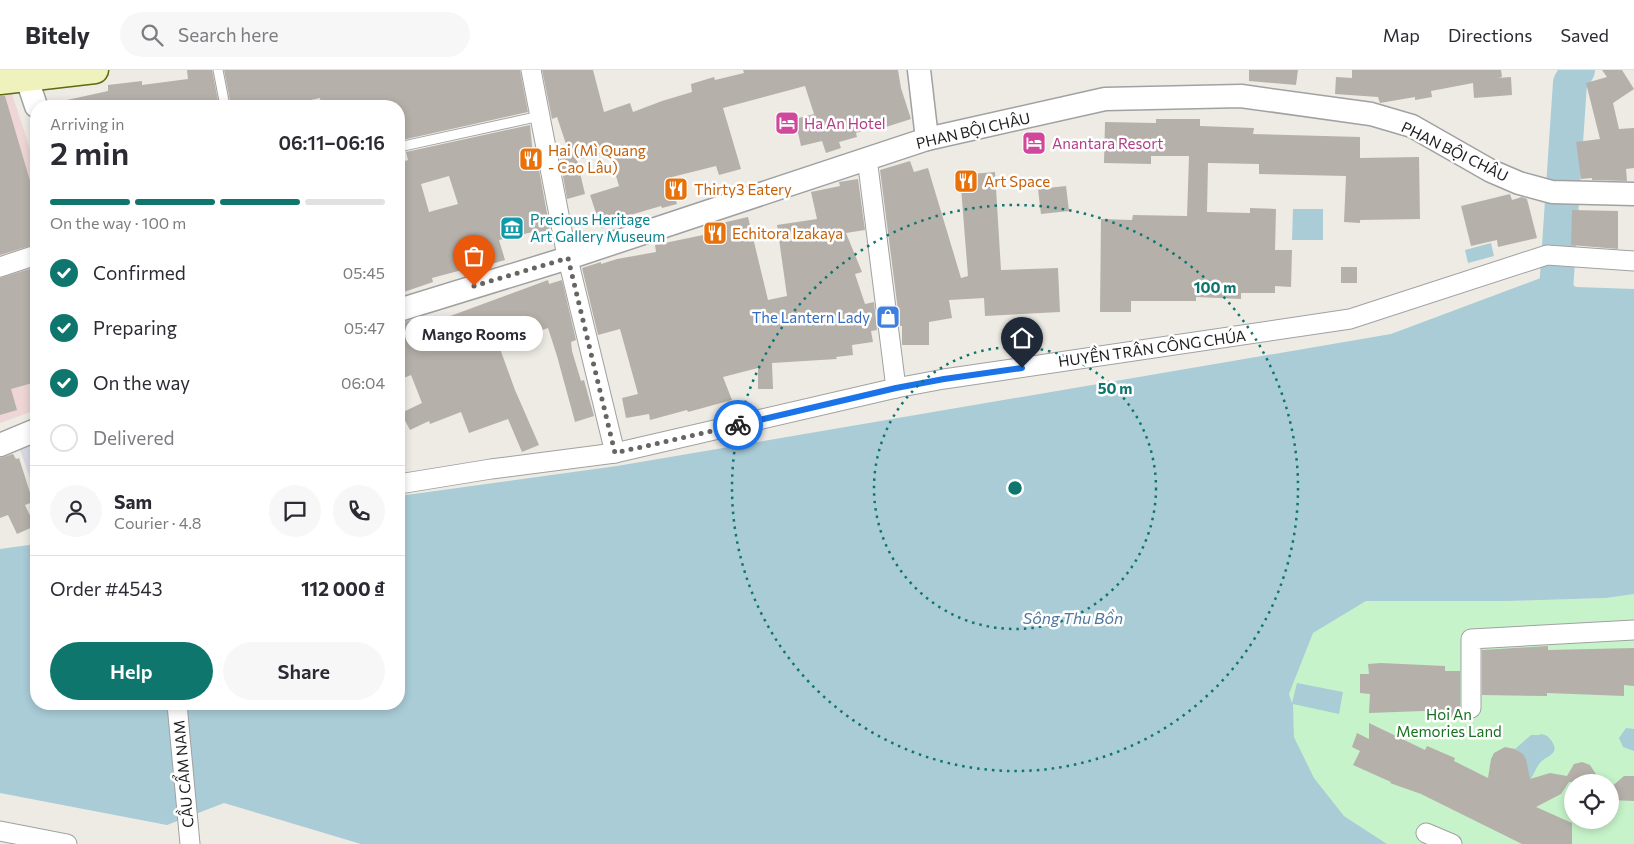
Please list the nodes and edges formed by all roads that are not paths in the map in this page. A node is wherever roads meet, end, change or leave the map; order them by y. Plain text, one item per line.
1 (95, 70) edge
2 (218, 70) edge
3 (531, 70) edge
4 (918, 70) edge
5 (25, 74) edge
6 (0, 81) edge
7 (34, 100) edge
8 (224, 100) edge
9 (540, 116) junction
10 (927, 139) junction
11 (405, 146) edge
12 (867, 158) junction
13 (1634, 194) edge
14 (30, 257) edge
15 (568, 258) junction
16 (1634, 261) edge
17 (0, 268) edge
18 (405, 308) edge
19 (896, 388) junction
20 (30, 432) edge
21 (0, 445) edge
22 (615, 453) junction
23 (405, 483) edge
24 (1634, 630) edge
25 (1471, 708) dead end
26 (178, 710) edge
27 (0, 831) edge
28 (1426, 833) dead end
29 (67, 844) edge
30 (190, 844) edge
31 (1452, 844) edge

1 - 5 main road
2 - 8 lane
3 - 9 street
4 - 10 street
5 - 6 main road
5 - 7 street
9 - 11 lane
9 - 15 street
10 - 12 street, PHAN BỘI CHÂU
10 - 13 street, PHAN BỘI CHÂU
12 - 15 street, PHAN BỘI CHÂU
12 - 19 street
14 - 17 street
15 - 18 street, PHAN BỘI CHÂU
15 - 22 street
16 - 19 street, HUYỀN TRÂN CÔNG CHÚA
19 - 22 street, HUYỀN TRÂN CÔNG CHÚA
20 - 21 street
22 - 23 street, HUYỀN TRÂN CÔNG CHÚA
24 - 25 street
26 - 30 street, CẦU CẨM NAM
27 - 29 street
28 - 31 street

